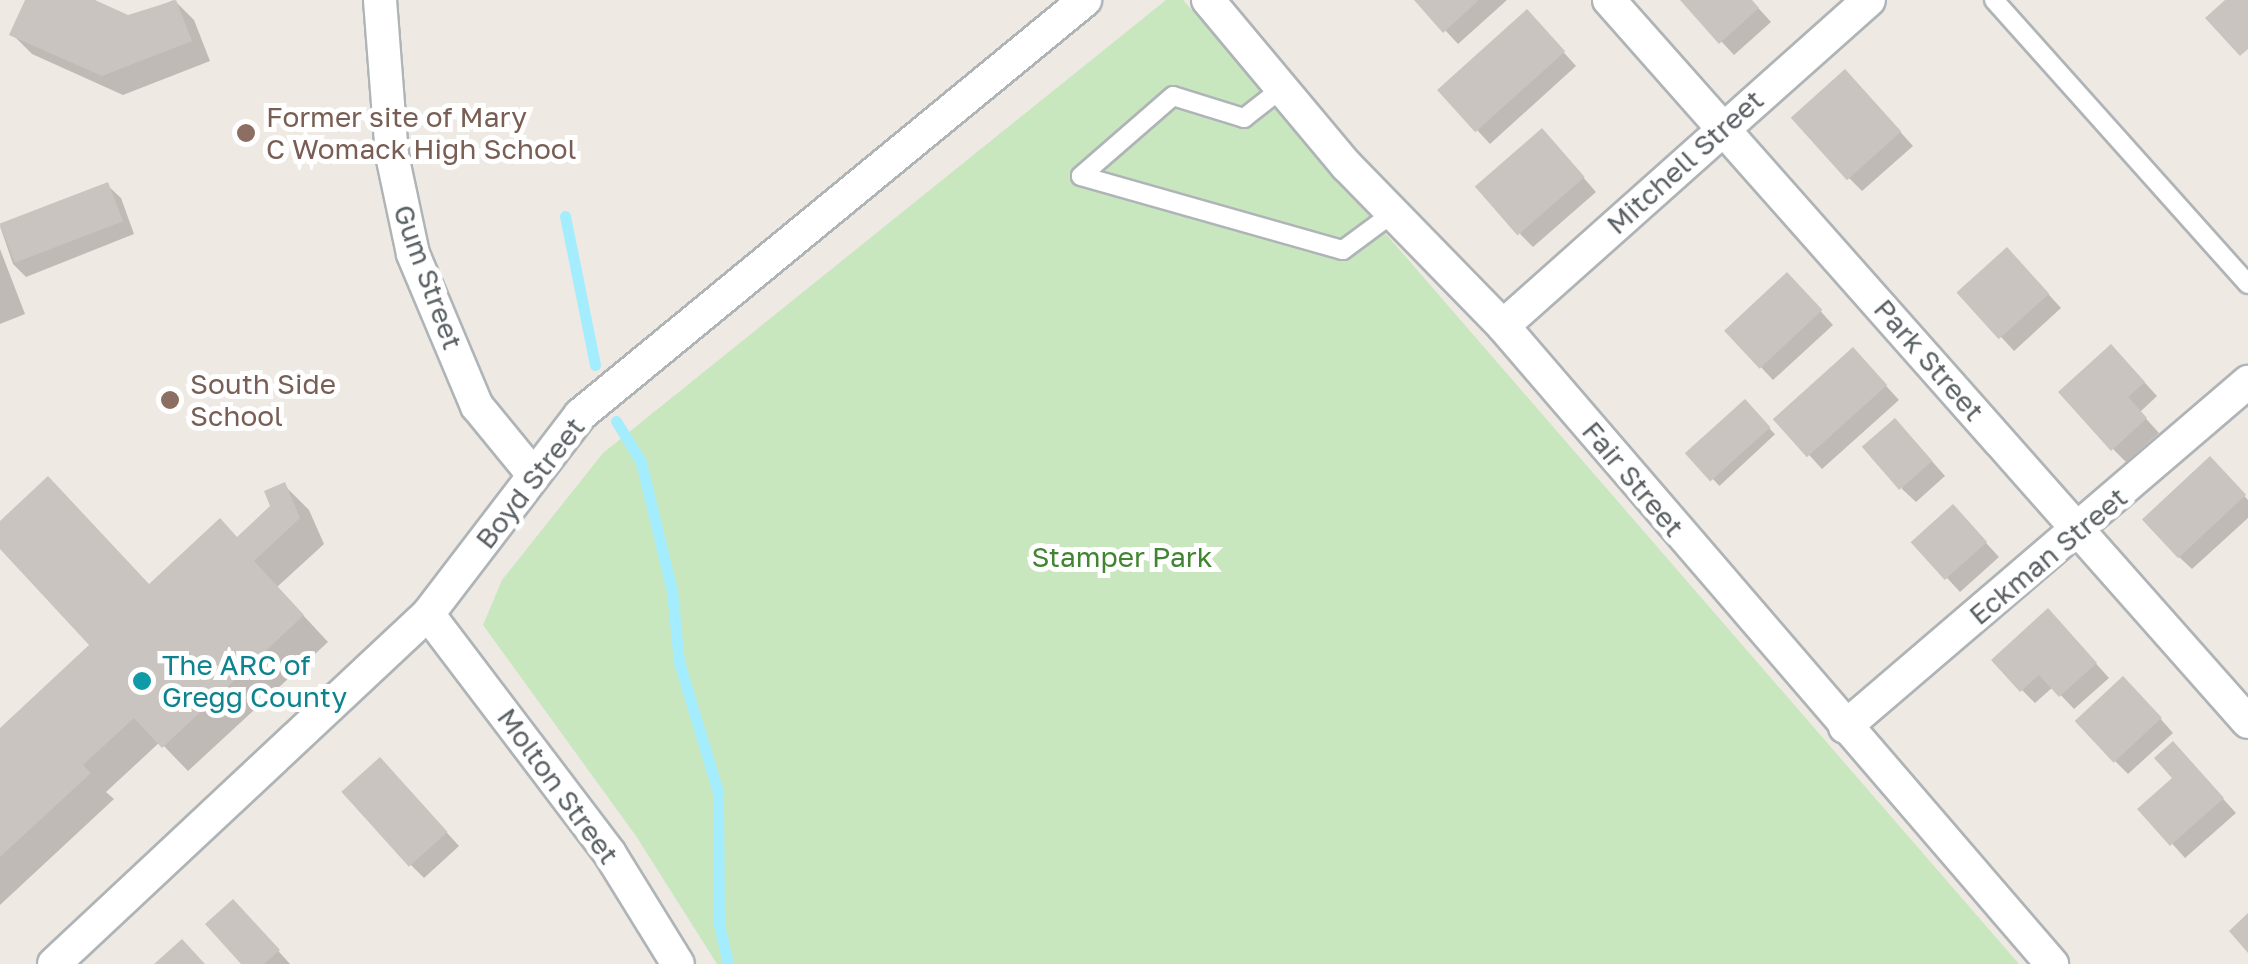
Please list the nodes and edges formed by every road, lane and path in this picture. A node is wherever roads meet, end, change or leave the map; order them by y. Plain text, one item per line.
1 (380, 0) edge
2 (1085, 0) edge
3 (1208, 0) edge
4 (1609, 0) edge
5 (1868, 0) edge
6 (1994, 0) edge
7 (1281, 89) junction
8 (1723, 126) junction
9 (1392, 213) junction
10 (2248, 284) edge
11 (1503, 326) junction
12 (2248, 382) edge
13 (531, 472) junction
14 (2078, 531) junction
15 (428, 614) junction
16 (2248, 722) edge
17 (1845, 727) junction
18 (54, 964) edge
19 (678, 964) edge
20 (2052, 964) edge

1 - 13 street, Gum Street
2 - 13 street, Boyd Street
3 - 7 street, Fair Street
4 - 8 street, Park Street
5 - 8 street, Mitchell Street
6 - 10 lane
7 - 9 street, Fair Street
7 - 9 lane
8 - 11 street, Mitchell Street
8 - 14 street, Park Street
9 - 11 street, Fair Street
11 - 17 street, Fair Street
12 - 14 street, Eckman Street
13 - 15 street, Boyd Street
14 - 16 street, Park Street
14 - 17 street, Eckman Street
15 - 18 street, Boyd Street
15 - 19 street, Molton Street
17 - 20 street, Fair Street

